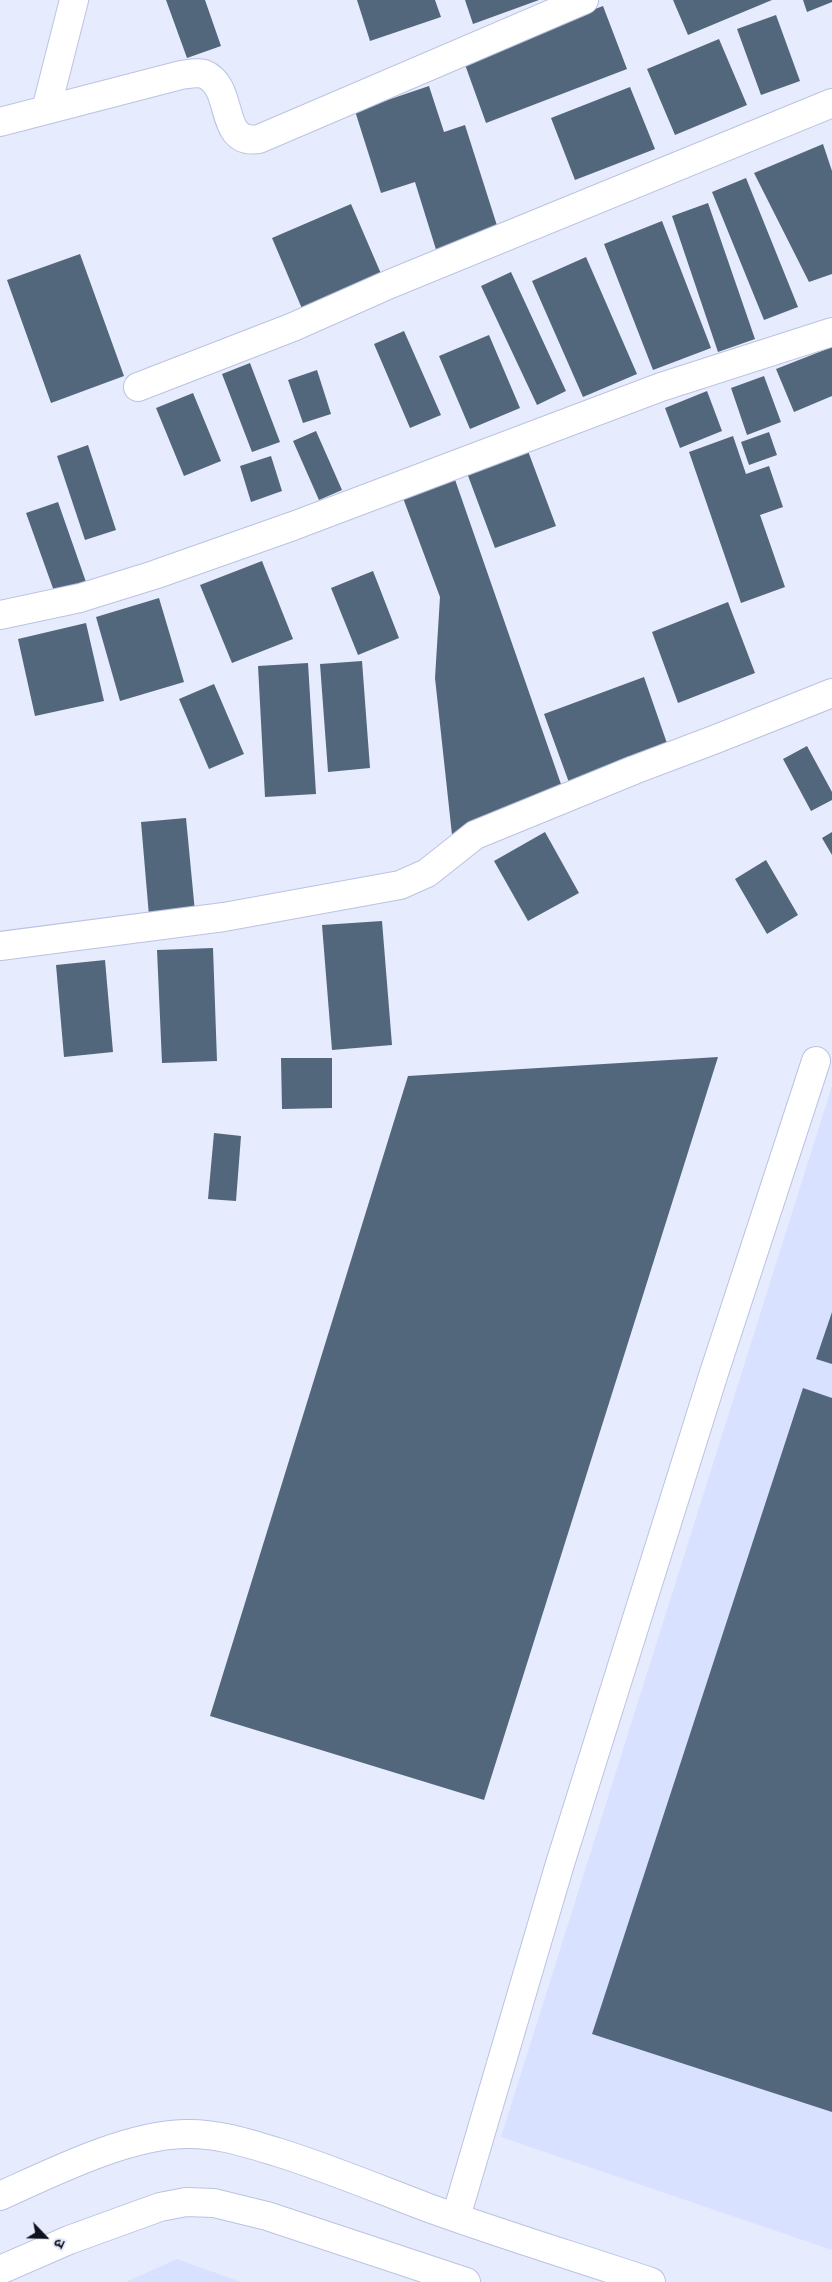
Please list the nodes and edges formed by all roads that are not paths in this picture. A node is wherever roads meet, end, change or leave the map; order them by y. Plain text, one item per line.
1 (74, 0) edge
2 (584, 0) edge
3 (832, 103) edge
4 (46, 110) junction
5 (0, 118) edge
6 (832, 332) edge
7 (138, 387) dead end
8 (0, 615) edge
9 (832, 693) edge
10 (0, 946) edge
11 (816, 1061) dead end
12 (0, 2196) edge
13 (456, 2217) junction
14 (0, 2270) edge
15 (466, 2282) edge
16 (651, 2282) edge

1 - 4 street
2 - 4 street
3 - 7 street
4 - 5 street
6 - 8 street
9 - 10 street
11 - 13 street
12 - 13 street
13 - 16 street
14 - 15 street

